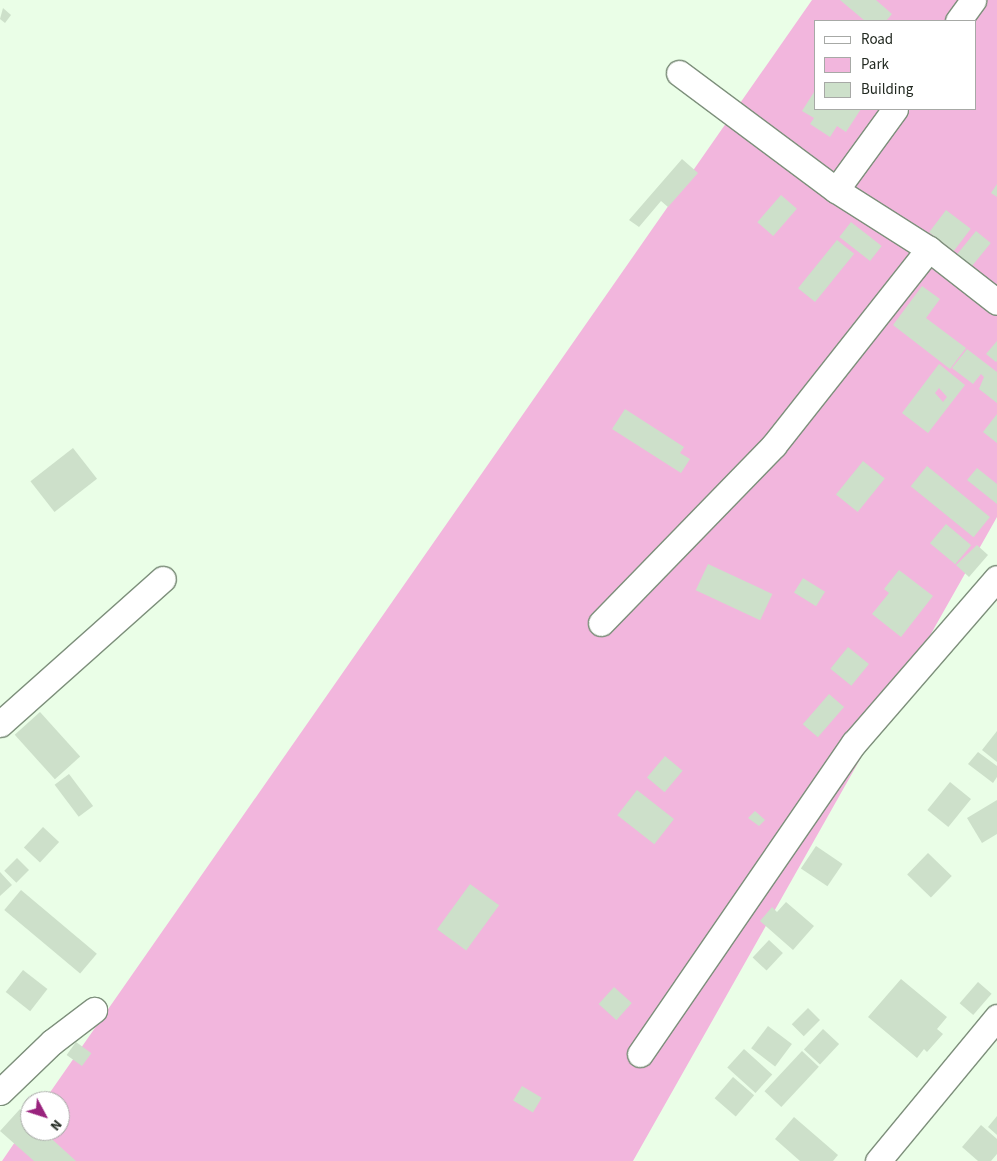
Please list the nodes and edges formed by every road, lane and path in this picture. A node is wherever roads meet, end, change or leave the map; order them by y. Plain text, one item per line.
1 (973, 0) edge
2 (959, 20) edge
3 (679, 73) dead end
4 (894, 110) edge
5 (836, 190) junction
6 (929, 250) junction
7 (997, 302) edge
8 (997, 578) edge
9 (163, 579) dead end
10 (601, 623) dead end
11 (0, 724) edge
12 (94, 1010) dead end
13 (997, 1017) edge
14 (640, 1054) dead end
15 (0, 1092) edge
16 (878, 1161) edge

1 - 2 street
3 - 5 street
4 - 5 street
5 - 6 street
6 - 7 street
6 - 10 street
8 - 14 street
9 - 11 street
12 - 15 street
13 - 16 street

